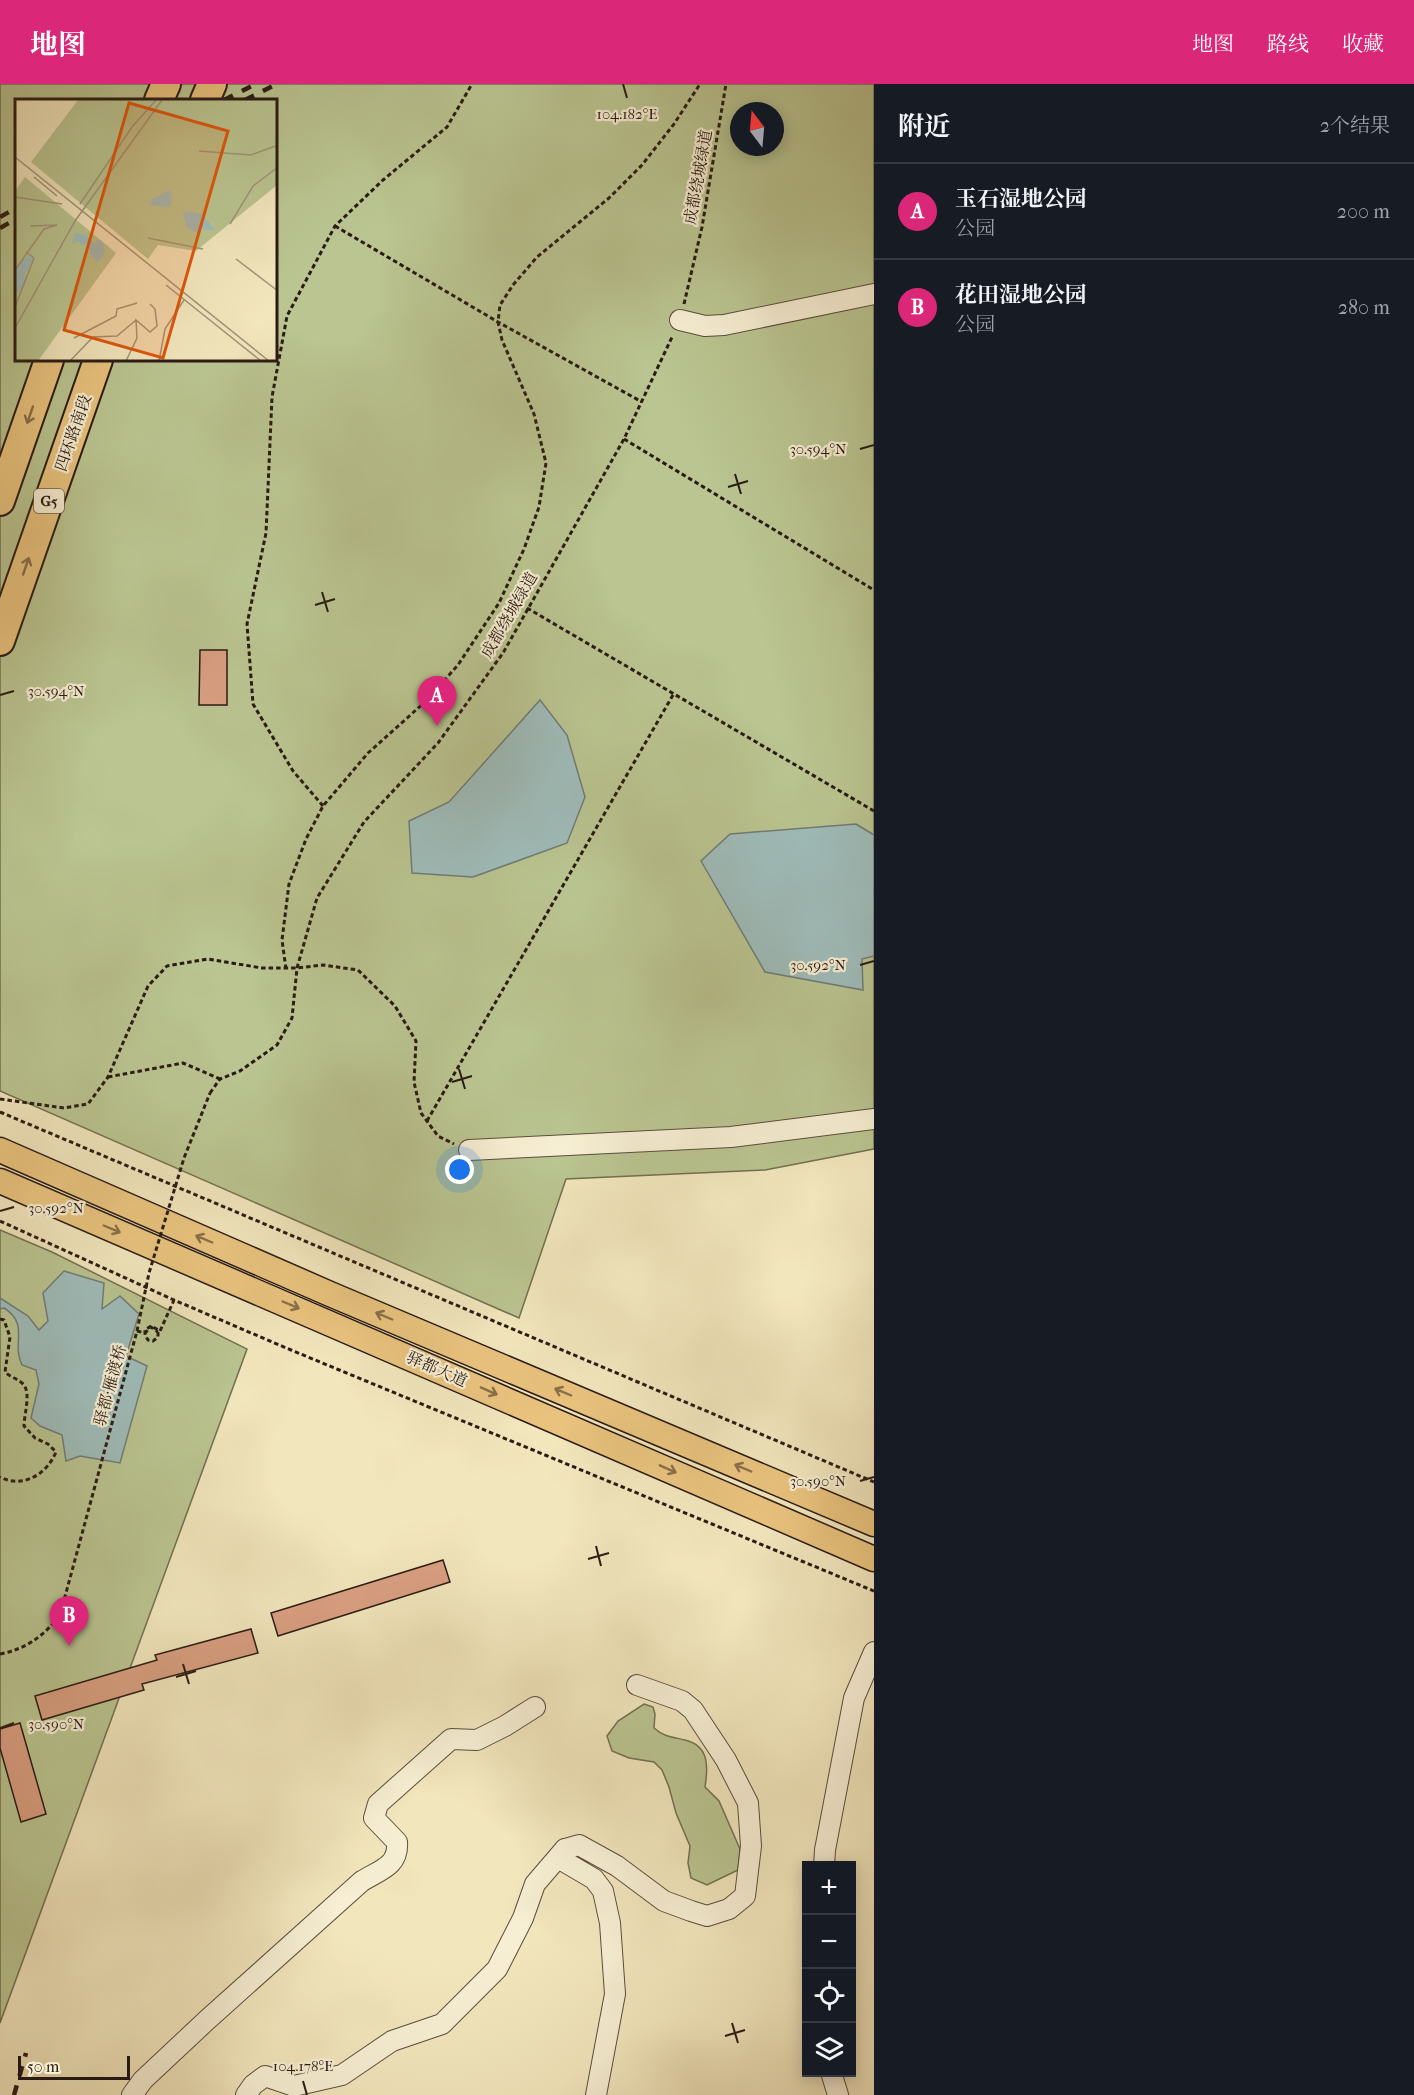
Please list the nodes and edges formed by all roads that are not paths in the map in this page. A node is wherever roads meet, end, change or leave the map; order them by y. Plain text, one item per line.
1 (166, 84) edge
2 (212, 84) edge
3 (159, 99) edge
4 (205, 99) edge
5 (874, 294) edge
6 (680, 320) road end
7 (48, 362) edge
8 (97, 362) edge
9 (0, 501) edge
10 (0, 641) edge
11 (874, 1119) edge
12 (0, 1150) edge
13 (469, 1150) road end
14 (0, 1181) edge
15 (874, 1524) edge
16 (874, 1559) edge
17 (874, 1652) edge
18 (637, 1685) dead end
19 (535, 1707) dead end
20 (565, 1849) junction
21 (824, 1861) edge
22 (832, 2077) edge
23 (132, 2095) edge
24 (246, 2095) edge
25 (596, 2095) edge
26 (838, 2095) edge

1 - 3 highway
2 - 4 highway
5 - 6 street
7 -> 9 highway
10 -> 8 highway, 四环路南段 / G5
11 - 13 street
15 -> 12 main road, 驿都大道
14 -> 16 main road, 驿都大道
17 - 21 street
18 - 20 street
19 - 23 street
20 - 24 street
20 - 25 street
22 - 26 street

